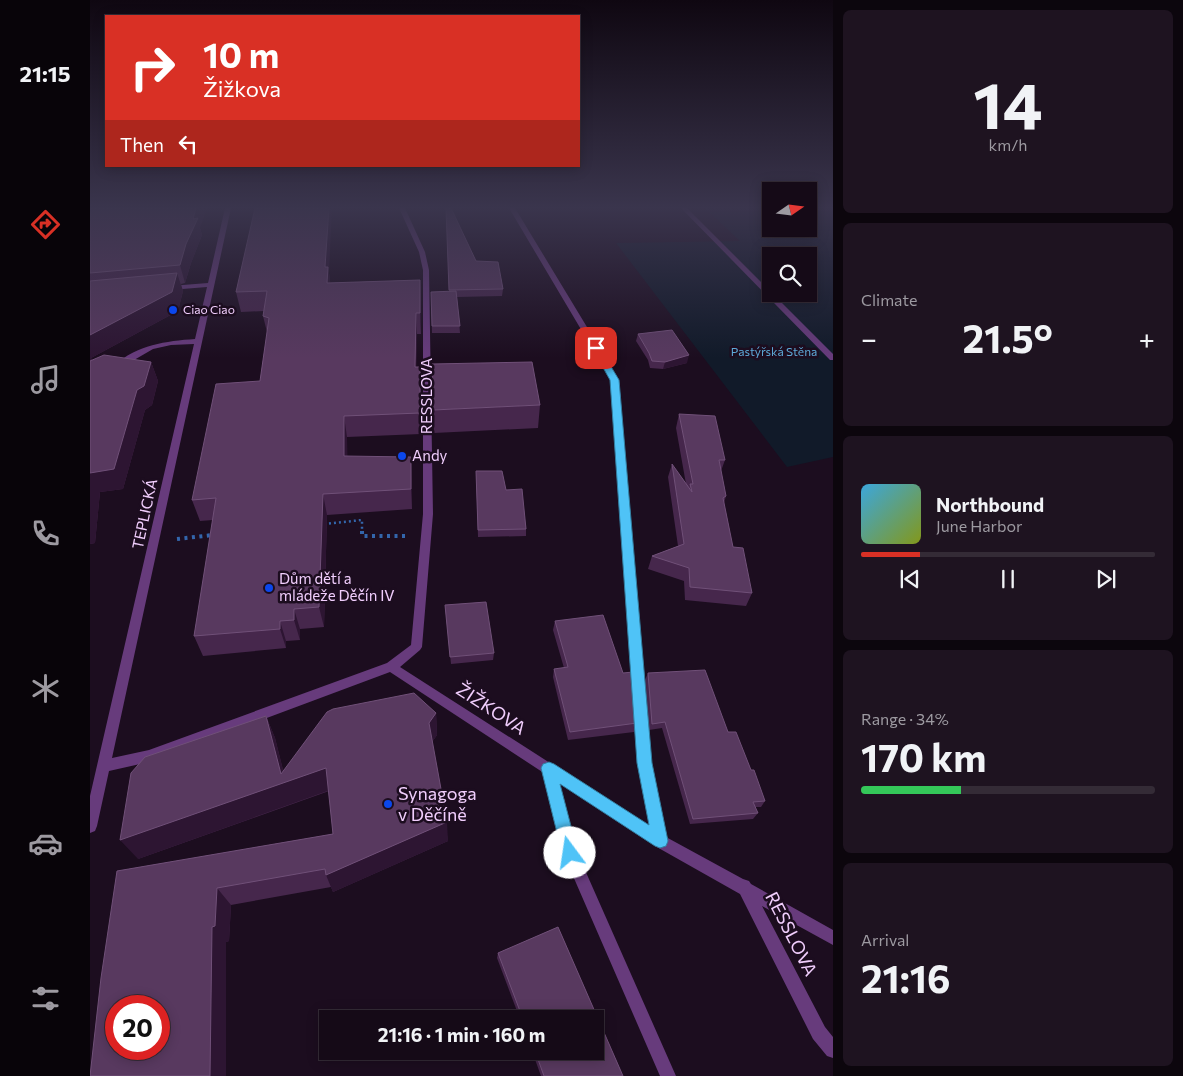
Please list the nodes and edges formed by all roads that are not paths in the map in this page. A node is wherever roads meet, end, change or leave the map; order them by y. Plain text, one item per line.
1 (217, 258) edge
2 (423, 258) edge
3 (542, 258) edge
4 (734, 258) edge
5 (211, 285) junction
6 (162, 289) edge
7 (198, 341) junction
8 (833, 358) edge
9 (110, 370) edge
10 (391, 668) junction
11 (103, 766) junction
12 (549, 768) junction
13 (90, 826) edge
14 (660, 841) junction
15 (744, 886) junction
16 (833, 938) edge
17 (833, 1050) edge
18 (668, 1076) edge

1 - 5 street, TEPLICKÁ
2 - 10 street, RESSLOVA
3 - 14 street
4 - 8 street
5 - 6 street
5 - 7 street, TEPLICKÁ
7 - 9 street
7 - 11 street, TEPLICKÁ
10 - 11 street
10 - 12 street, ŽIŽKOVA
11 - 13 street, TEPLICKÁ
12 - 14 street, ŽIŽKOVA
12 - 18 street
14 - 15 street, ŽIŽKOVA
15 - 16 street, ŽIŽKOVA
15 - 17 street, RESSLOVA

